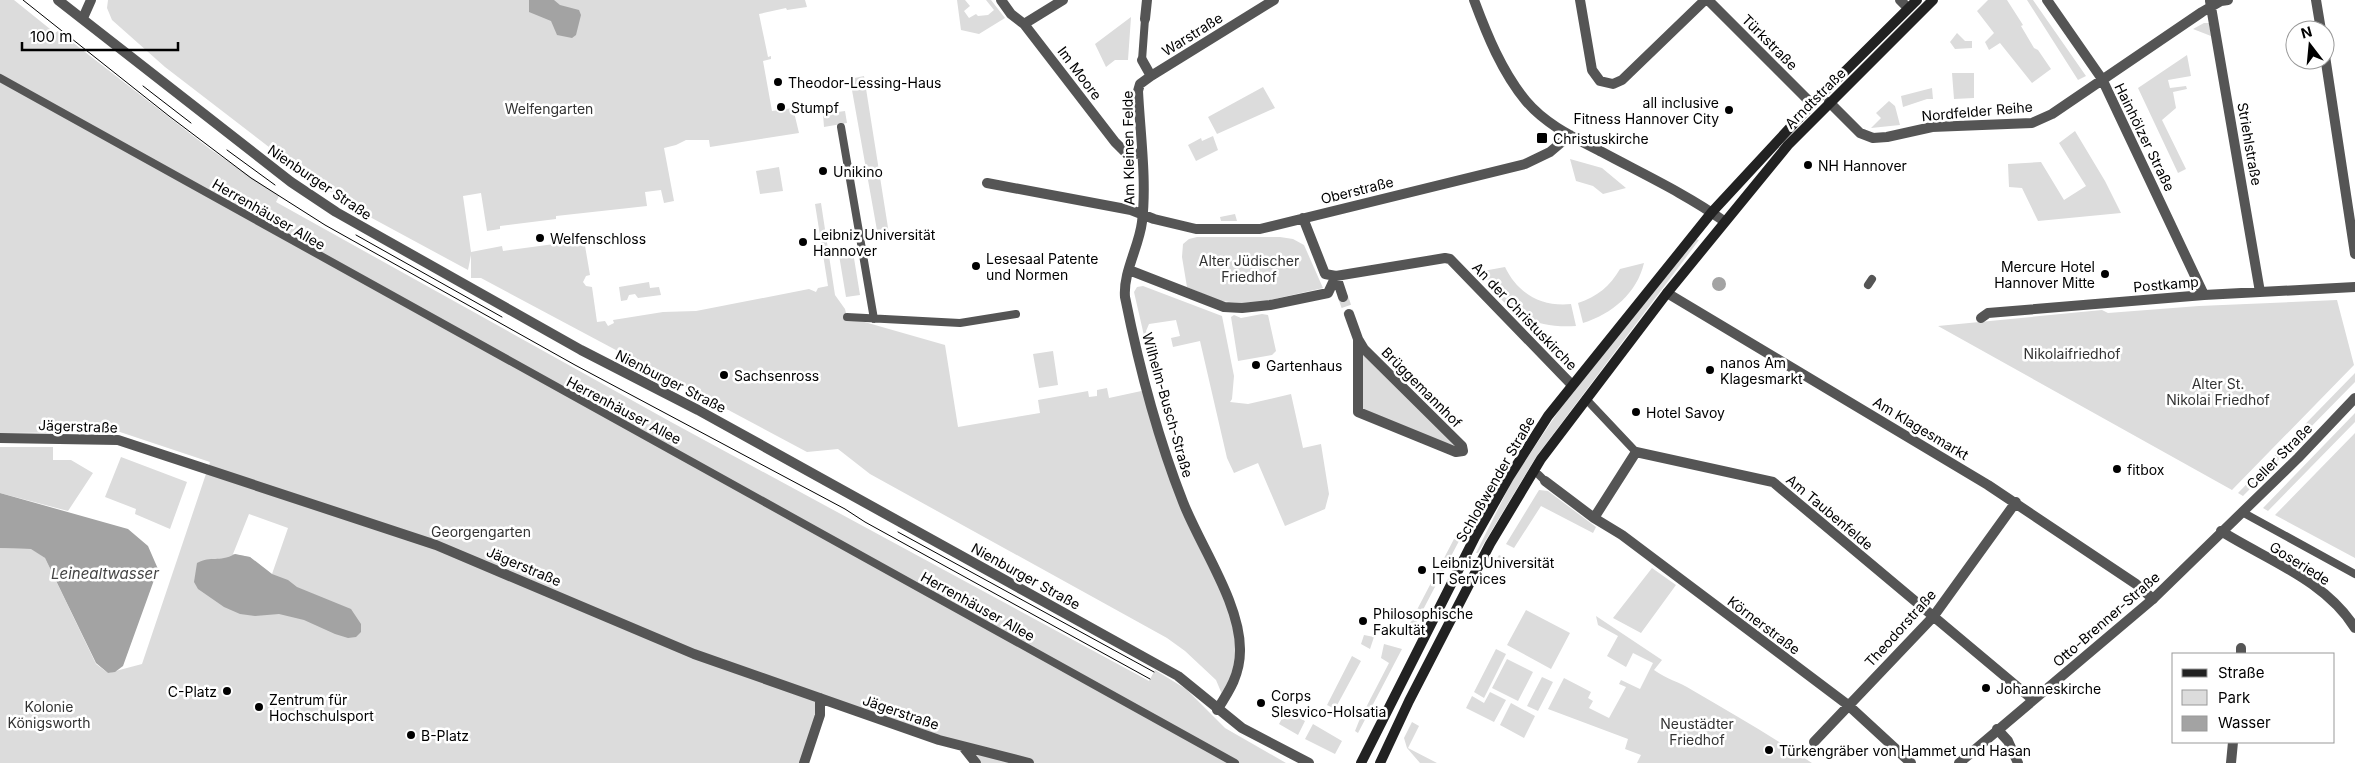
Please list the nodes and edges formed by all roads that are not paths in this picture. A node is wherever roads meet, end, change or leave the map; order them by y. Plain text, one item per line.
1 (58, 0) edge
2 (91, 0) edge
3 (1001, 0) edge
4 (1064, 0) edge
5 (1147, 0) edge
6 (1274, 0) edge
7 (1474, 0) edge
8 (1580, 0) edge
9 (1704, 0) edge
10 (1708, 0) edge
11 (1900, 0) edge
12 (1917, 0) edge
13 (1933, 0) edge
14 (2047, 0) edge
15 (2228, 0) edge
16 (2316, 0) edge
17 (2211, 3) edge
18 (1908, 8) junction
19 (82, 18) junction
20 (1145, 19) joint
21 (2319, 20) edge
22 (1024, 24) junction
23 (1142, 60) joint
24 (2327, 70) edge
25 (1150, 76) junction
26 (0, 78) edge
27 (2102, 79) junction
28 (1829, 102) junction
29 (1812, 104) junction
30 (841, 127) dead end
31 (1570, 135) junction
32 (1141, 154) junction
33 (987, 183) dead end
34 (1712, 212) junction
35 (1142, 213) junction
36 (1303, 218) junction
37 (1724, 221) junction
38 (2355, 254) edge
39 (1129, 270) junction
40 (1336, 276) junction
41 (2355, 287) edge
42 (2260, 292) junction
43 (1667, 293) junction
44 (2204, 295) junction
45 (1343, 297) tunnel mouth
46 (1016, 314) dead end
47 (1349, 314) tunnel mouth
48 (847, 317) dead end
49 (1981, 318) dead end
50 (874, 319) junction
51 (1358, 339) junction
52 (1572, 385) junction
53 (2355, 398) edge
54 (1586, 399) junction
55 (0, 438) edge
56 (1636, 452) junction
57 (1542, 478) dead end
58 (2016, 502) junction
59 (2242, 512) junction
60 (1594, 518) junction
61 (2221, 531) junction
62 (2355, 574) edge
63 (2153, 599) junction
64 (1933, 617) junction
65 (2355, 628) edge
66 (820, 698) junction
67 (2032, 699) junction
68 (1848, 705) junction
69 (1218, 710) junction
70 (1997, 729) junction
71 (1814, 742) dead end
72 (2233, 743) edge
73 (964, 748) junction
74 (1291, 755) junction
75 (804, 763) edge
76 (976, 763) edge
77 (1029, 763) edge
78 (1235, 763) edge
79 (1301, 763) edge
80 (1309, 763) edge
81 (1361, 763) edge
82 (1380, 763) edge
83 (1911, 763) edge
84 (1960, 763) edge
85 (2018, 763) edge
86 (2231, 763) edge

1 - 19 street, Nienburger Straße
2 - 19 street
3 - 22 street, Im Moore
4 - 22 street
5 - 20 street
6 - 25 street, Warstraße
7 - 31 street
8 - 9 street
10 - 29 street, Türkstraße
11 - 18 street
12 - 18 main road, Arndtstraße
13 - 28 main road, Arndtstraße
14 - 27 street, Hainhölzer Straße
15 - 17 street, Nordfelder Reihe
16 - 21 street
17 - 27 street, Nordfelder Reihe
17 - 42 street, Striehlstraße
18 - 29 main road, Arndtstraße
19 - 69 street, Nienburger Straße
20 - 23 street
22 - 32 street, Im Moore
23 - 25 street
24 - 38 street
25 - 32 street, Am Kleinen Felde
26 - 78 street, Herrenhäuser Allee
27 - 28 street, Nordfelder Reihe
27 - 44 street, Hainhölzer Straße
28 - 37 main road, Arndtstraße
29 - 34 main road, Arndtstraße
30 - 50 street
31 - 34 street
31 - 36 street, Oberstraße
32 - 35 street, Am Kleinen Felde
33 - 35 street, Oberstraße
34 - 37 street
34 - 52 main road, Schloßwender Straße
35 - 36 street, Oberstraße
35 - 39 street, Wilhelm-Busch-Straße
36 - 40 street
37 - 43 main road, Schloßwender Straße
39 - 40 street
39 - 69 street, Wilhelm-Busch-Straße
40 - 45 street
40 - 52 street, An der Christuskirche
41 - 42 street, Postkamp
42 - 44 street, Postkamp
43 - 54 main road, Schloßwender Straße
43 - 58 street, Am Klagesmarkt
44 - 49 street, Postkamp
46 - 50 street
47 - 51 street, Brüggemannhof
48 - 50 street
51 - 51 street, Brüggemannhof
52 - 81 main road, Schloßwender Straße
53 - 59 street, Celler Straße
54 - 56 street
54 - 82 main road, Schloßwender Straße
55 - 66 street, Jägerstraße
56 - 60 street
56 - 64 street, Am Taubenfelde
57 - 60 street, Körnerstraße
58 - 63 street, Am Klagesmarkt
58 - 64 street, Theodorstraße
59 - 61 street, Celler Straße
59 - 62 street, Goseriede
60 - 68 street, Körnerstraße
61 - 63 street, Otto-Brenner-Straße
61 - 65 street, Goseriede
63 - 67 street, Otto-Brenner-Straße
64 - 67 street, Am Taubenfelde
64 - 68 street, Theodorstraße
66 - 73 street, Jägerstraße
66 - 75 street
67 - 70 street, Otto-Brenner-Straße
68 - 71 street, Theodorstraße
68 - 83 street, Körnerstraße
69 - 74 street, Nienburger Straße
70 - 84 street, Otto-Brenner-Straße
70 - 85 street
72 - 86 street
73 - 76 street
73 - 77 street, Jägerstraße
74 - 79 street, Nienburger Straße
74 - 80 street, Nienburger Straße

